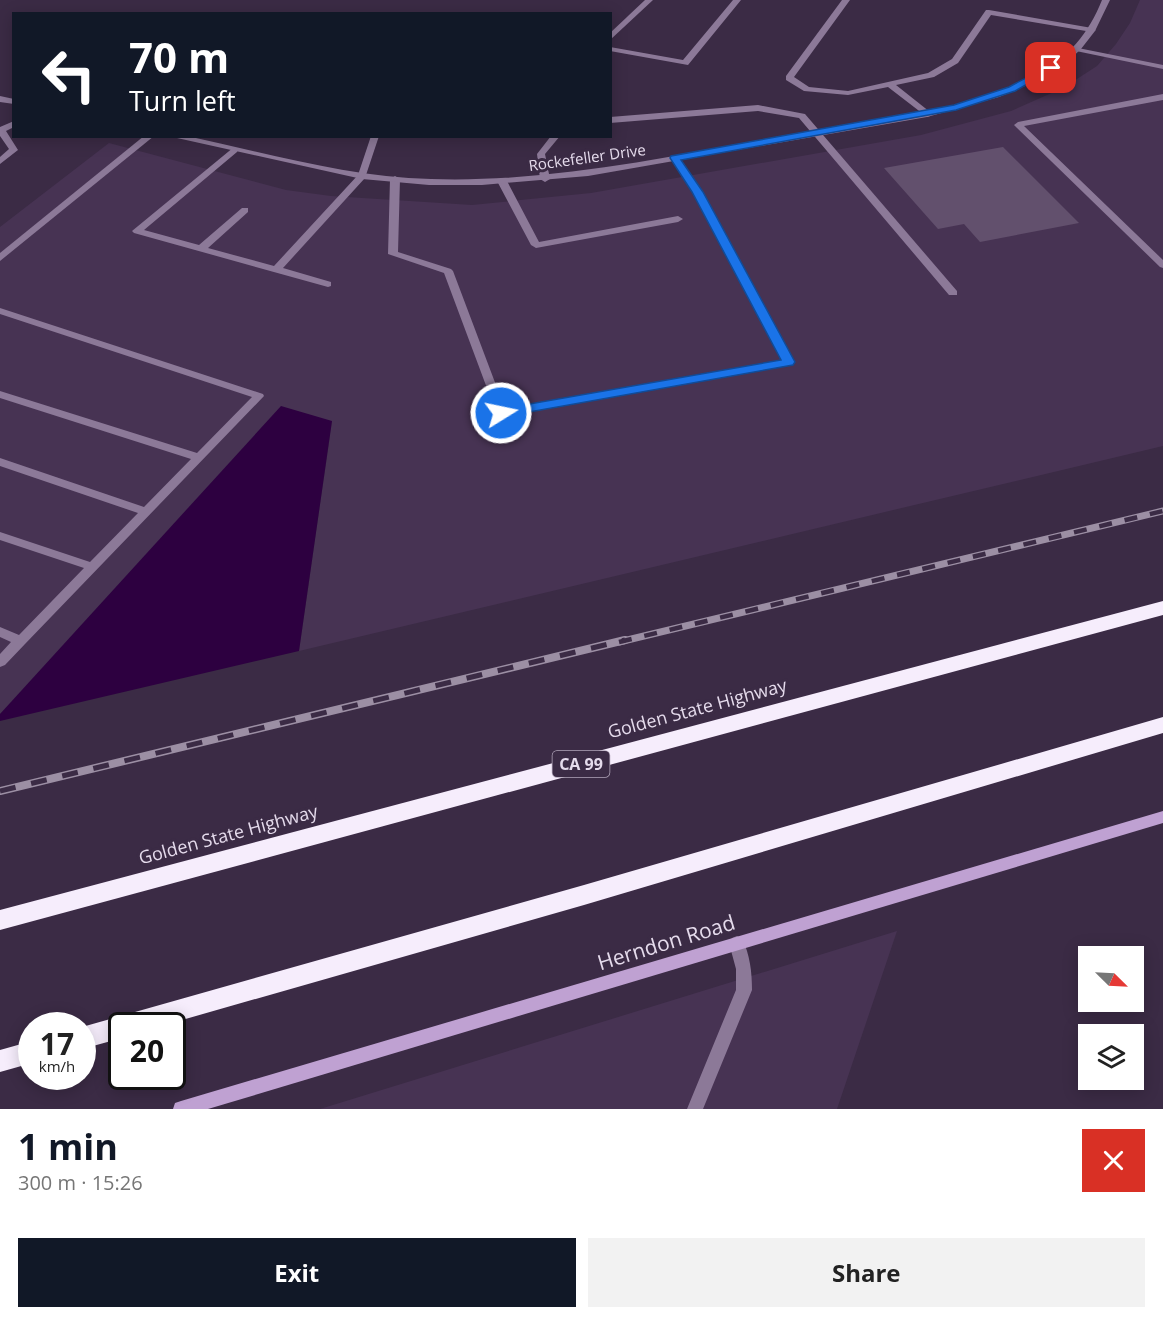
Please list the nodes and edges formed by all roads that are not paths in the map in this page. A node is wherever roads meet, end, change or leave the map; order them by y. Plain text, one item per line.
1 (649, 0) edge
2 (736, 0) edge
3 (846, 0) edge
4 (1106, 0) edge
5 (1092, 30) junction
6 (612, 36) edge
7 (612, 49) edge
8 (1076, 49) junction
9 (1163, 67) edge
10 (889, 84) junction
11 (1163, 97) edge
12 (927, 114) junction
13 (612, 120) edge
14 (1, 131) edge
15 (815, 133) junction
16 (148, 138) edge
17 (181, 138) edge
18 (374, 138) edge
19 (554, 138) edge
20 (234, 150) junction
21 (675, 158) junction
22 (0, 161) edge
23 (362, 176) junction
24 (395, 179) junction
25 (545, 179) junction
26 (502, 181) junction
27 (245, 210) dead end
28 (678, 219) dead end
29 (201, 249) junction
30 (0, 258) edge
31 (1163, 265) edge
32 (276, 270) junction
33 (328, 284) dead end
34 (953, 293) dead end
35 (0, 311) edge
36 (0, 394) edge
37 (199, 458) junction
38 (0, 462) edge
39 (147, 512) junction
40 (0, 536) edge
41 (93, 567) junction
42 (1163, 608) edge
43 (0, 632) edge
44 (21, 641) junction
45 (0, 662) edge
46 (1163, 725) edge
47 (1163, 817) edge
48 (0, 920) edge
49 (737, 943) junction
50 (171, 1012) edge
51 (18, 1056) edge
52 (0, 1061) edge
53 (181, 1109) edge
54 (695, 1109) edge

1 - 6 street
2 - 7 street
3 - 10 street
4 - 5 street, Rockefeller Drive
5 - 8 street, Rockefeller Drive
5 - 10 street
8 - 9 street
8 - 12 street, Rockefeller Drive
10 - 12 street
11 - 31 street
12 - 15 street, Rockefeller Drive
13 - 15 street
14 - 22 street
15 - 21 street, Rockefeller Drive
15 - 34 street
16 - 30 street
17 - 20 street, Rockefeller Drive
18 - 23 street
19 - 25 street
20 - 23 street, Rockefeller Drive
20 - 29 street
21 - 24 street
21 - 25 street, Rockefeller Drive
23 - 24 street, Rockefeller Drive
23 - 32 street
24 - 26 street, Rockefeller Drive
25 - 26 street, Rockefeller Drive
26 - 28 street
27 - 29 street
29 - 32 street
32 - 33 street
35 - 37 street
36 - 37 street
37 - 39 street
38 - 39 street
39 - 41 street
40 - 41 street
41 - 44 street
42 - 48 highway, Golden State Highway / CA 99
43 - 44 street
44 - 45 street
46 - 50 highway
47 - 49 street, Herndon Road
49 - 53 street, Herndon Road
49 - 54 street
51 - 52 highway

